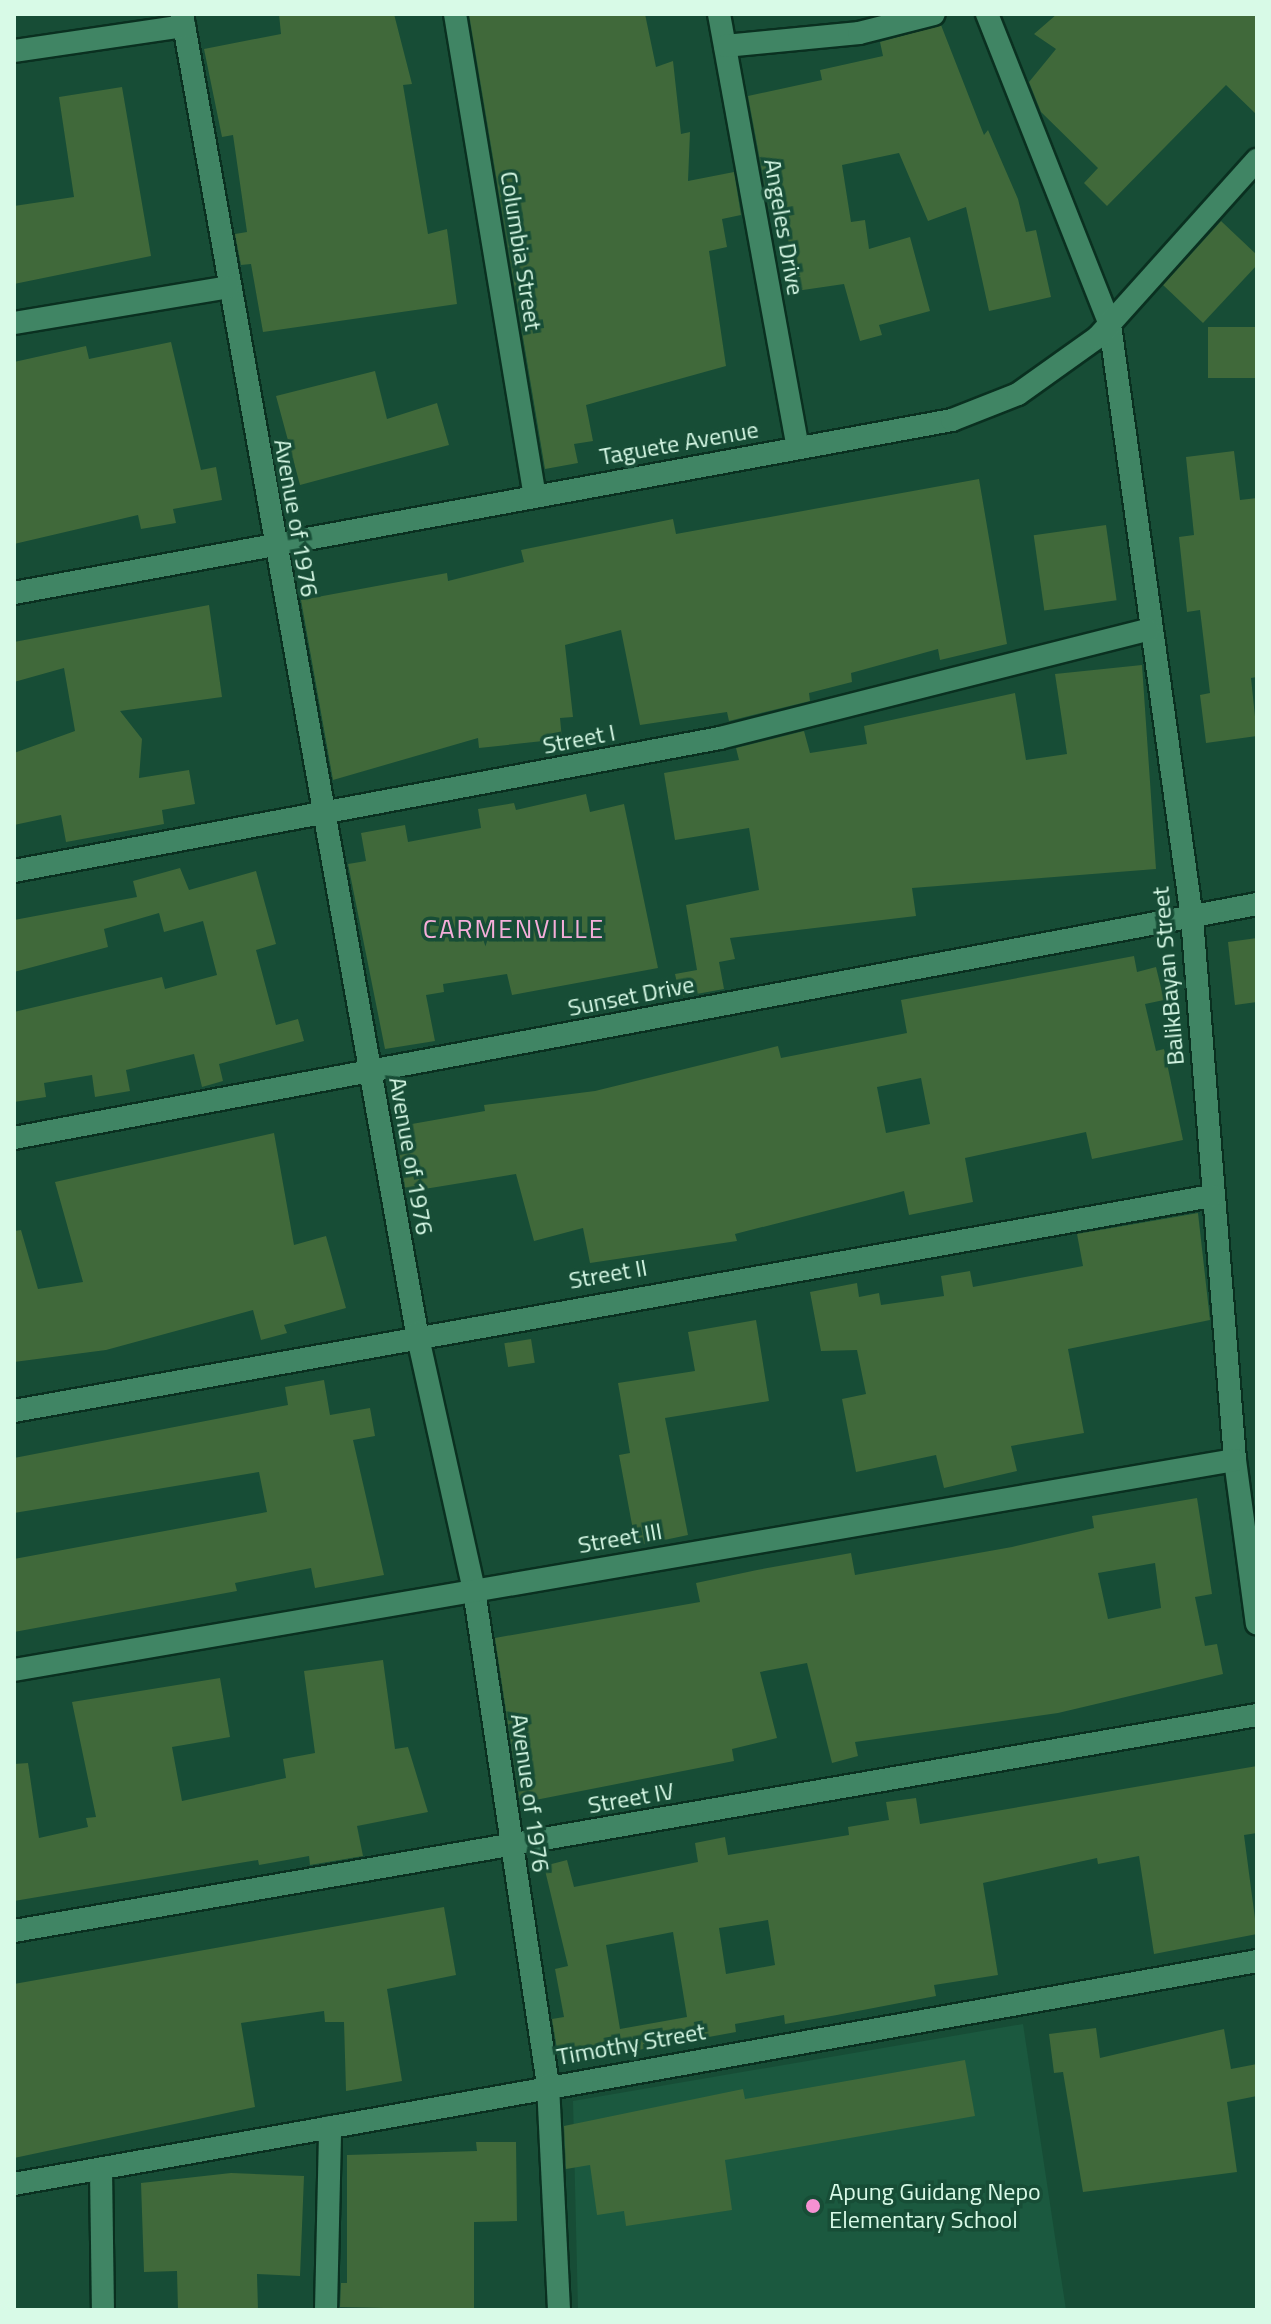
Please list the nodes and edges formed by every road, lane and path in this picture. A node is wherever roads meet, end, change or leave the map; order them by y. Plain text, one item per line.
1 (455, 14) edge
2 (719, 14) edge
3 (934, 14) edge
4 (987, 14) edge
5 (183, 20) edge
6 (725, 46) junction
7 (14, 51) edge
8 (1257, 160) edge
9 (228, 287) junction
10 (14, 323) edge
11 (1110, 325) junction
12 (798, 448) junction
13 (535, 496) junction
14 (272, 546) junction
15 (14, 593) edge
16 (1148, 630) junction
17 (326, 813) junction
18 (14, 871) edge
19 (1257, 904) edge
20 (1192, 918) junction
21 (370, 1073) junction
22 (14, 1138) edge
23 (1211, 1196) junction
24 (417, 1333) junction
25 (14, 1411) edge
26 (1235, 1460) junction
27 (474, 1590) junction
28 (1257, 1624) edge
29 (14, 1670) edge
30 (1257, 1715) edge
31 (512, 1846) junction
32 (14, 1931) edge
33 (1257, 1961) edge
34 (548, 2085) junction
35 (330, 2127) junction
36 (101, 2170) junction
37 (14, 2184) edge
38 (103, 2310) edge
39 (326, 2310) edge
40 (559, 2310) edge

1 - 13 street, Columbia Street
2 - 6 street, Angeles Drive
3 - 6 street
4 - 11 street, BalikBayan Street
5 - 7 street
5 - 9 street, Avenue of 1976
6 - 12 street, Angeles Drive
8 - 11 street, Taguete Avenue
9 - 10 street
9 - 14 street, Avenue of 1976
11 - 12 street, Taguete Avenue
11 - 16 street, BalikBayan Street
12 - 13 street, Taguete Avenue
13 - 14 street, Taguete Avenue
14 - 15 street, Taguete Avenue
14 - 17 street, Avenue of 1976
16 - 17 street, Street I
16 - 20 street, BalikBayan Street
17 - 18 street, Street I
17 - 21 street, Avenue of 1976
19 - 20 street, Sunset Drive
20 - 21 street, Sunset Drive
20 - 23 street, BalikBayan Street
21 - 22 street, Sunset Drive
21 - 24 street, Avenue of 1976
23 - 24 street, Street II
23 - 26 street, BalikBayan Street
24 - 25 street, Street II
24 - 27 street, Avenue of 1976
26 - 27 street, Street III
26 - 28 street, BalikBayan Street
27 - 29 street, Street III
27 - 31 street, Avenue of 1976
30 - 31 street, Street IV
31 - 32 street, Street IV
31 - 34 street, Avenue of 1976
33 - 34 street, Timothy Street
34 - 35 street, Timothy Street
34 - 40 street, Avenue of 1976
35 - 36 street, Timothy Street
35 - 39 street
36 - 37 street, Timothy Street
36 - 38 street

